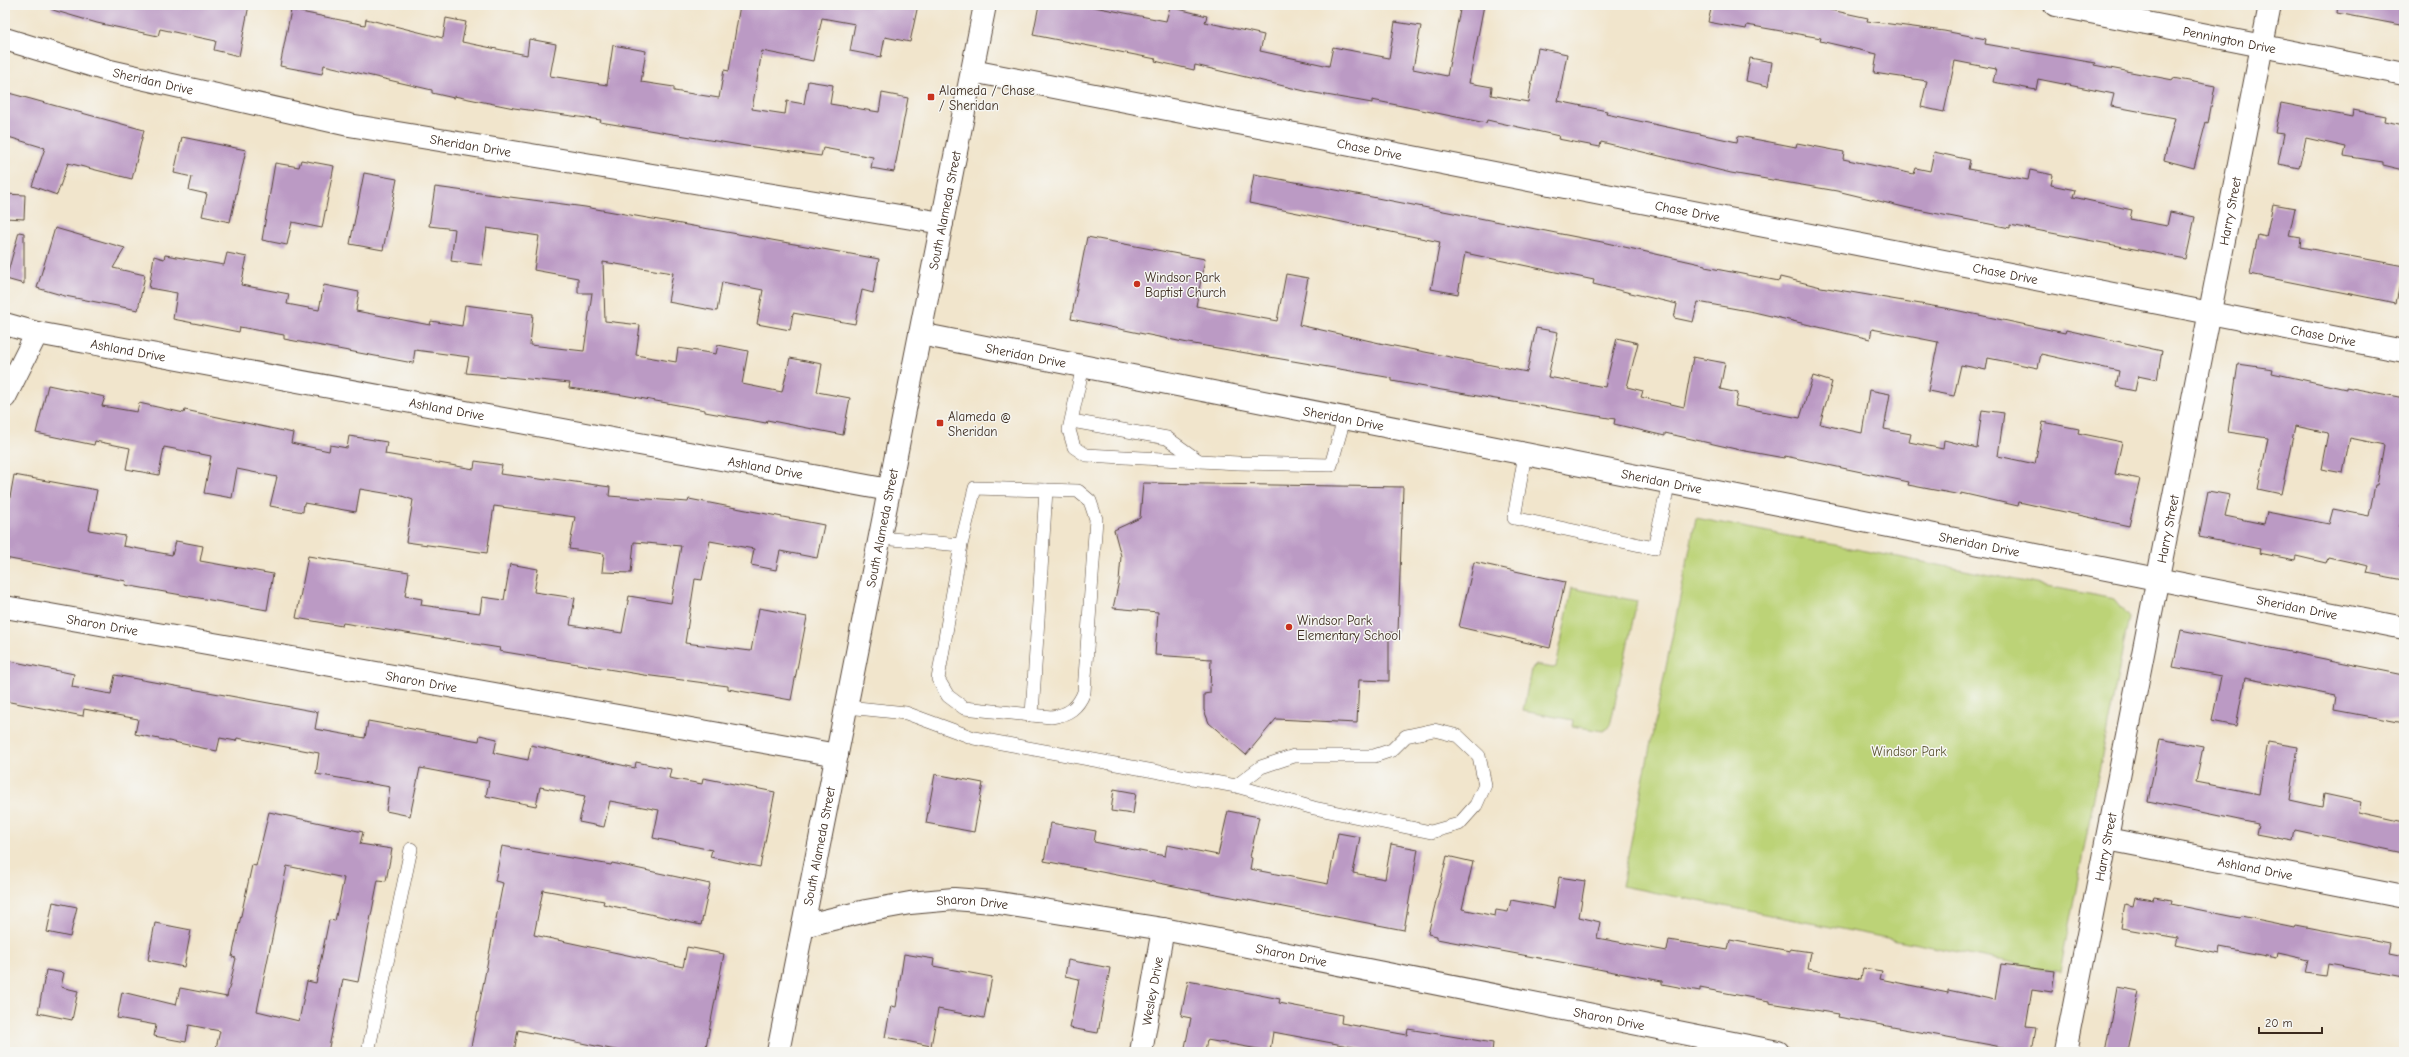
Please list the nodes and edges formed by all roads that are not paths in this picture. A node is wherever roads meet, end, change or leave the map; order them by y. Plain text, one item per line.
1 (985, 5) edge
2 (2055, 5) edge
3 (2270, 5) edge
4 (5, 39) edge
5 (2262, 46) junction
6 (972, 71) junction
7 (2404, 74) edge
8 (942, 223) junction
9 (2210, 313) junction
10 (5, 324) edge
11 (37, 333) junction
12 (920, 334) junction
13 (2404, 351) edge
14 (1083, 366) junction
15 (5, 396) edge
16 (1344, 419) junction
17 (1072, 421) junction
18 (1525, 454) junction
19 (1200, 462) junction
20 (1669, 483) junction
21 (889, 490) junction
22 (1046, 490) junction
23 (880, 538) junction
24 (961, 545) junction
25 (2158, 581) junction
26 (5, 607) edge
27 (2404, 628) edge
28 (846, 708) junction
29 (1032, 715) junction
30 (837, 755) junction
31 (1236, 786) junction
32 (2107, 839) junction
33 (410, 850) dead end
34 (2404, 897) edge
35 (803, 926) junction
36 (1163, 929) junction
37 (368, 1052) edge
38 (778, 1052) edge
39 (1141, 1052) edge
40 (1778, 1052) edge
41 (2065, 1052) edge

1 - 6 street, South Alameda Street
2 - 5 street, Pennington Drive
3 - 5 street, Harry Street
4 - 8 street, Sheridan Drive
5 - 7 street, Pennington Drive
5 - 9 street, Harry Street
6 - 8 street, South Alameda Street
6 - 9 street, Chase Drive
8 - 12 street, South Alameda Street
9 - 13 street, Chase Drive
9 - 25 street, Harry Street
10 - 11 street, Ashland Drive
11 - 15 street
11 - 21 street, Ashland Drive
12 - 14 street, Sheridan Drive
12 - 21 street, South Alameda Street
14 - 16 street, Sheridan Drive
14 - 17 lane
16 - 18 street, Sheridan Drive
16 - 19 lane
17 - 19 lane
17 - 19 lane
18 - 20 street, Sheridan Drive
18 - 20 lane
20 - 25 street, Sheridan Drive
21 - 23 street, South Alameda Street
22 - 24 lane
22 - 29 lane
22 - 29 lane
23 - 24 lane
23 - 28 street, South Alameda Street
24 - 29 lane
25 - 27 street, Sheridan Drive
25 - 32 street, Harry Street
26 - 30 street, Sharon Drive
28 - 30 street, South Alameda Street
28 - 31 lane
30 - 35 street, South Alameda Street
31 - 31 lane
32 - 34 street, Ashland Drive
32 - 41 street, Harry Street
33 - 37 lane
35 - 36 street, Sharon Drive
35 - 38 street, South Alameda Street
36 - 39 street, Wesley Drive
36 - 40 street, Sharon Drive

